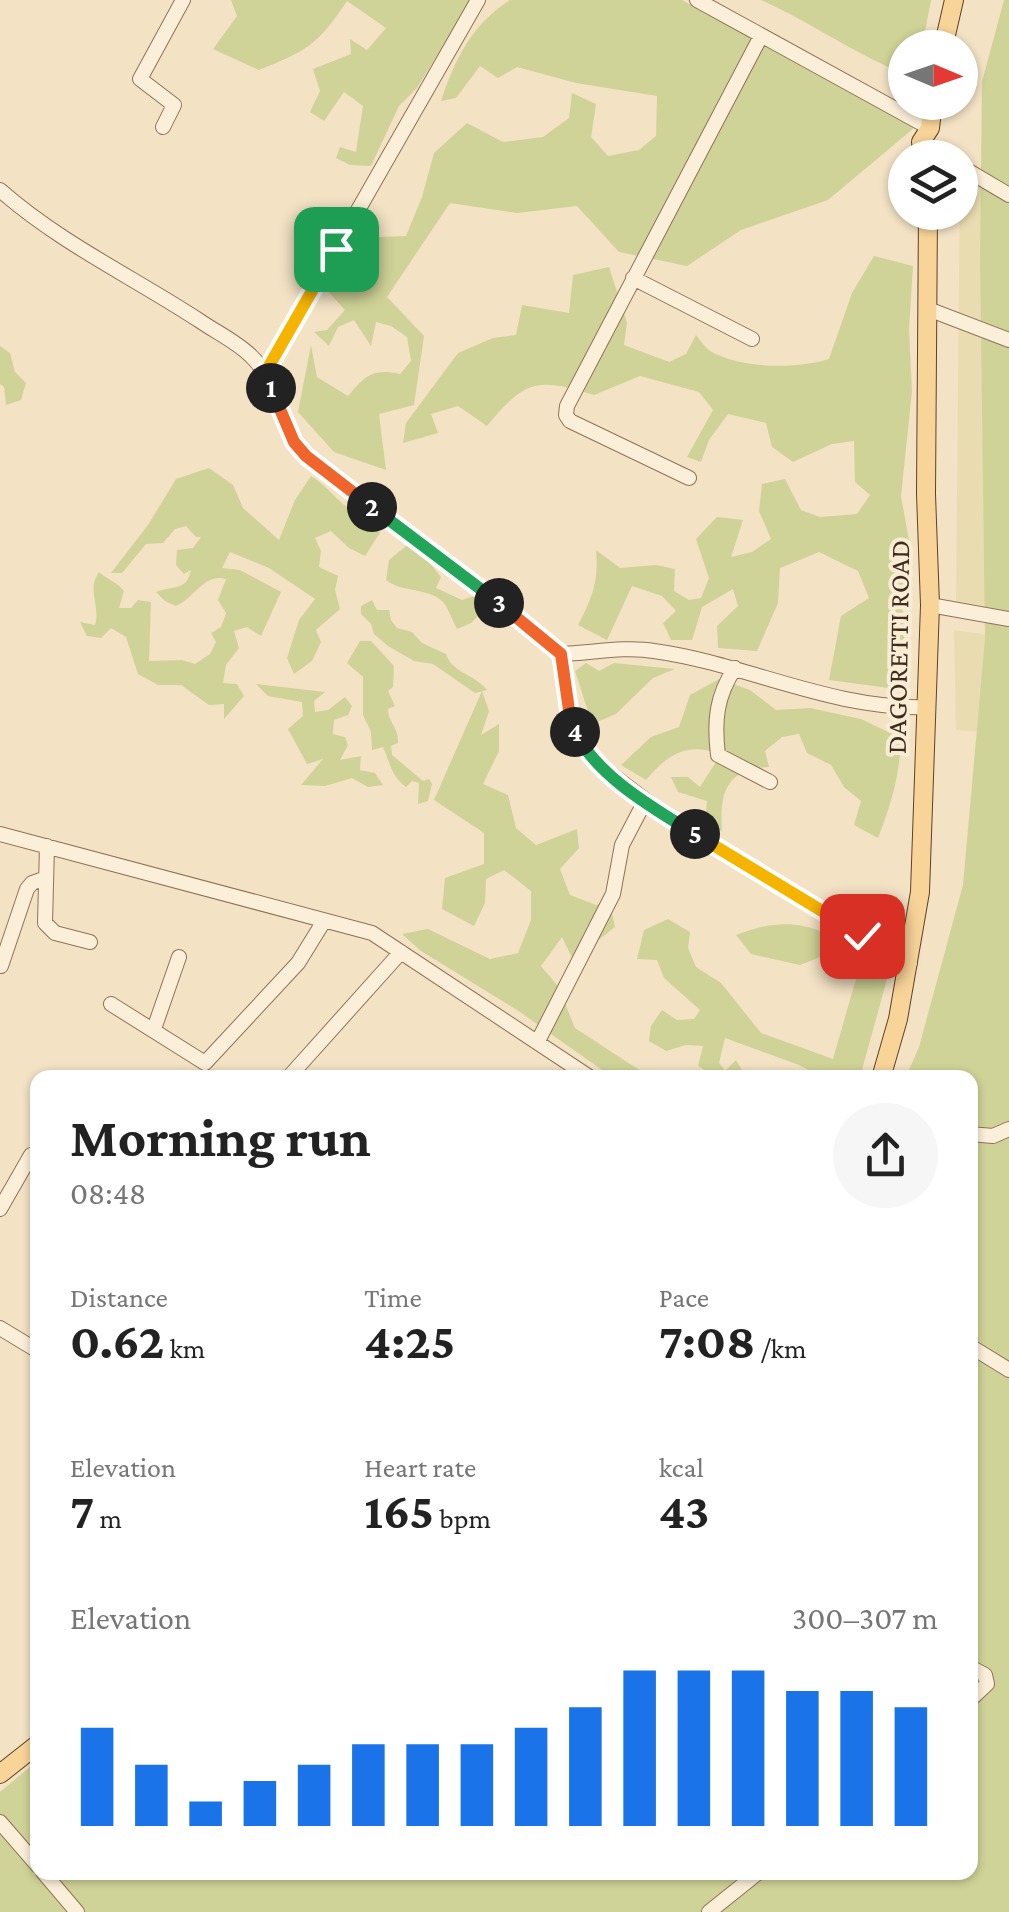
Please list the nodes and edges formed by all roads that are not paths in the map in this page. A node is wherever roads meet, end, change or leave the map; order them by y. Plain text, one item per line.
1 (183, 0) edge
2 (478, 0) edge
3 (697, 0) edge
4 (954, 0) edge
5 (947, 30) edge
6 (761, 36) junction
7 (163, 127) dead end
8 (920, 140) edge
9 (978, 177) edge
10 (0, 190) edge
11 (1009, 195) edge
12 (928, 230) edge
13 (633, 278) junction
14 (928, 309) junction
15 (752, 340) dead end
16 (1009, 340) edge
17 (265, 373) junction
18 (689, 478) dead end
19 (930, 605) junction
20 (1009, 619) edge
21 (561, 654) junction
22 (735, 668) junction
23 (927, 707) junction
24 (770, 782) dead end
25 (645, 801) junction
26 (0, 834) edge
27 (47, 846) junction
28 (46, 878) junction
29 (324, 920) junction
30 (90, 942) dead end
31 (400, 952) junction
32 (179, 957) dead end
33 (910, 963) junction
34 (2, 966) edge
35 (111, 1004) dead end
36 (154, 1029) junction
37 (538, 1041) junction
38 (295, 1070) edge
39 (580, 1070) edge
40 (884, 1070) edge
41 (1009, 1129) edge
42 (978, 1135) edge
43 (30, 1158) edge
44 (0, 1210) edge
45 (0, 1328) edge
46 (30, 1346) edge
47 (978, 1351) edge
48 (1009, 1370) edge
49 (978, 1671) edge
50 (978, 1692) edge
51 (30, 1750) edge
52 (0, 1774) edge
53 (0, 1822) edge
54 (30, 1857) edge
55 (50, 1880) edge
56 (749, 1880) edge
57 (78, 1912) edge
58 (709, 1912) edge

1 - 7 street
2 - 17 street
3 - 6 street
4 - 5 main road
6 - 8 street
6 - 13 street
9 - 11 street
10 - 17 street
12 - 14 main road, DAGORETTI ROAD
13 - 15 street
13 - 18 street
14 - 16 street
14 - 19 main road, DAGORETTI ROAD
17 - 21 street
19 - 20 street
19 - 23 main road, DAGORETTI ROAD
21 - 22 street
21 - 25 street
22 - 23 street
22 - 24 street
23 - 33 main road, DAGORETTI ROAD
25 - 33 street
25 - 37 street
26 - 27 street
27 - 28 street
27 - 29 street
28 - 30 street
28 - 34 street
29 - 31 street
29 - 36 street
31 - 37 street
31 - 38 street
32 - 36 street
33 - 40 main road, DAGORETTI ROAD
35 - 36 street
37 - 39 street
41 - 42 street
43 - 44 street
45 - 46 street
47 - 48 street
49 - 50 street
51 - 52 main road
53 - 54 street
55 - 57 street
56 - 58 street

